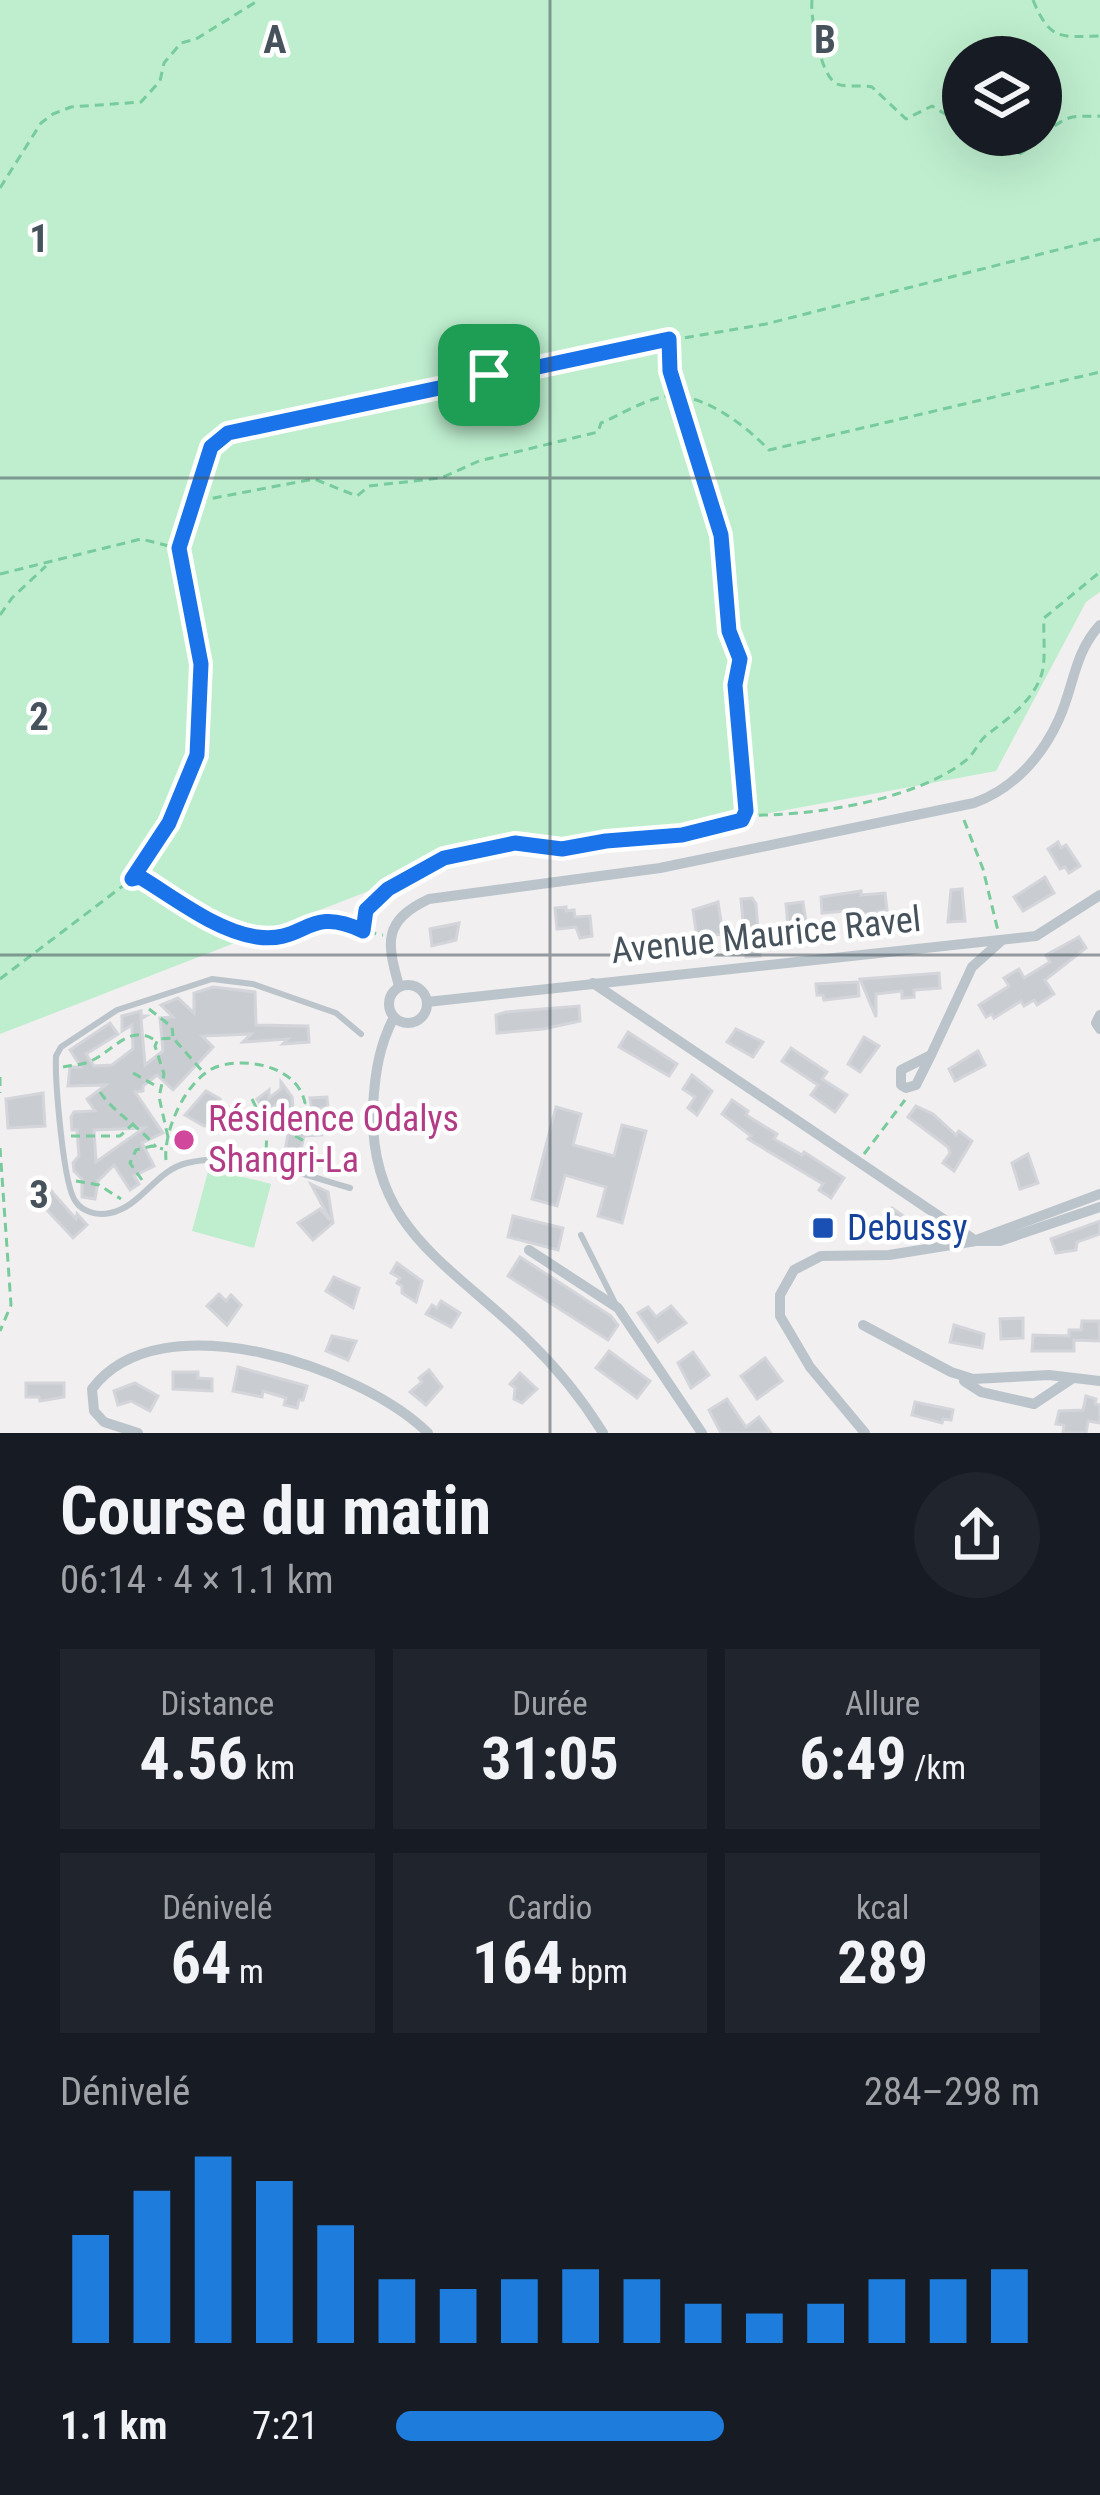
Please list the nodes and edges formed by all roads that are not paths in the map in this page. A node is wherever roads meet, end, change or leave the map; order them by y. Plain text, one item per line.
1 (1100, 625) edge
2 (1100, 895) edge
3 (1001, 941) junction
4 (956, 946) junction
5 (972, 967) junction
6 (593, 983) junction
7 (399, 986) junction
8 (427, 1002) junction
9 (1100, 1015) edge
10 (394, 1017) junction
11 (1100, 1029) edge
12 (362, 1034) dead end
13 (932, 1055) junction
14 (350, 1188) dead end
15 (1100, 1194) edge
16 (1100, 1208) edge
17 (581, 1234) dead end
18 (976, 1241) junction
19 (529, 1250) dead end
20 (618, 1308) junction
21 (863, 1325) dead end
22 (951, 1372) junction
23 (1073, 1378) junction
24 (1100, 1381) edge
25 (138, 1433) edge
26 (428, 1433) edge
27 (603, 1433) edge
28 (702, 1433) edge
29 (865, 1433) edge

1 - 7 street
2 - 3 street, Avenue Maurice Ravel
3 - 4 street, Avenue Maurice Ravel
3 - 5 street
4 - 5 street
4 - 6 street, Avenue Maurice Ravel
5 - 13 street
6 - 8 street, Avenue Maurice Ravel
6 - 18 street
7 - 8 street
7 - 10 street
8 - 10 street
9 - 11 street
10 - 27 street
12 - 14 lane
13 - 13 street
15 - 18 street
16 - 18 street
17 - 20 lane
18 - 29 street
19 - 20 street
20 - 28 street
21 - 22 street
22 - 23 street
22 - 23 street
23 - 24 street
25 - 26 street

